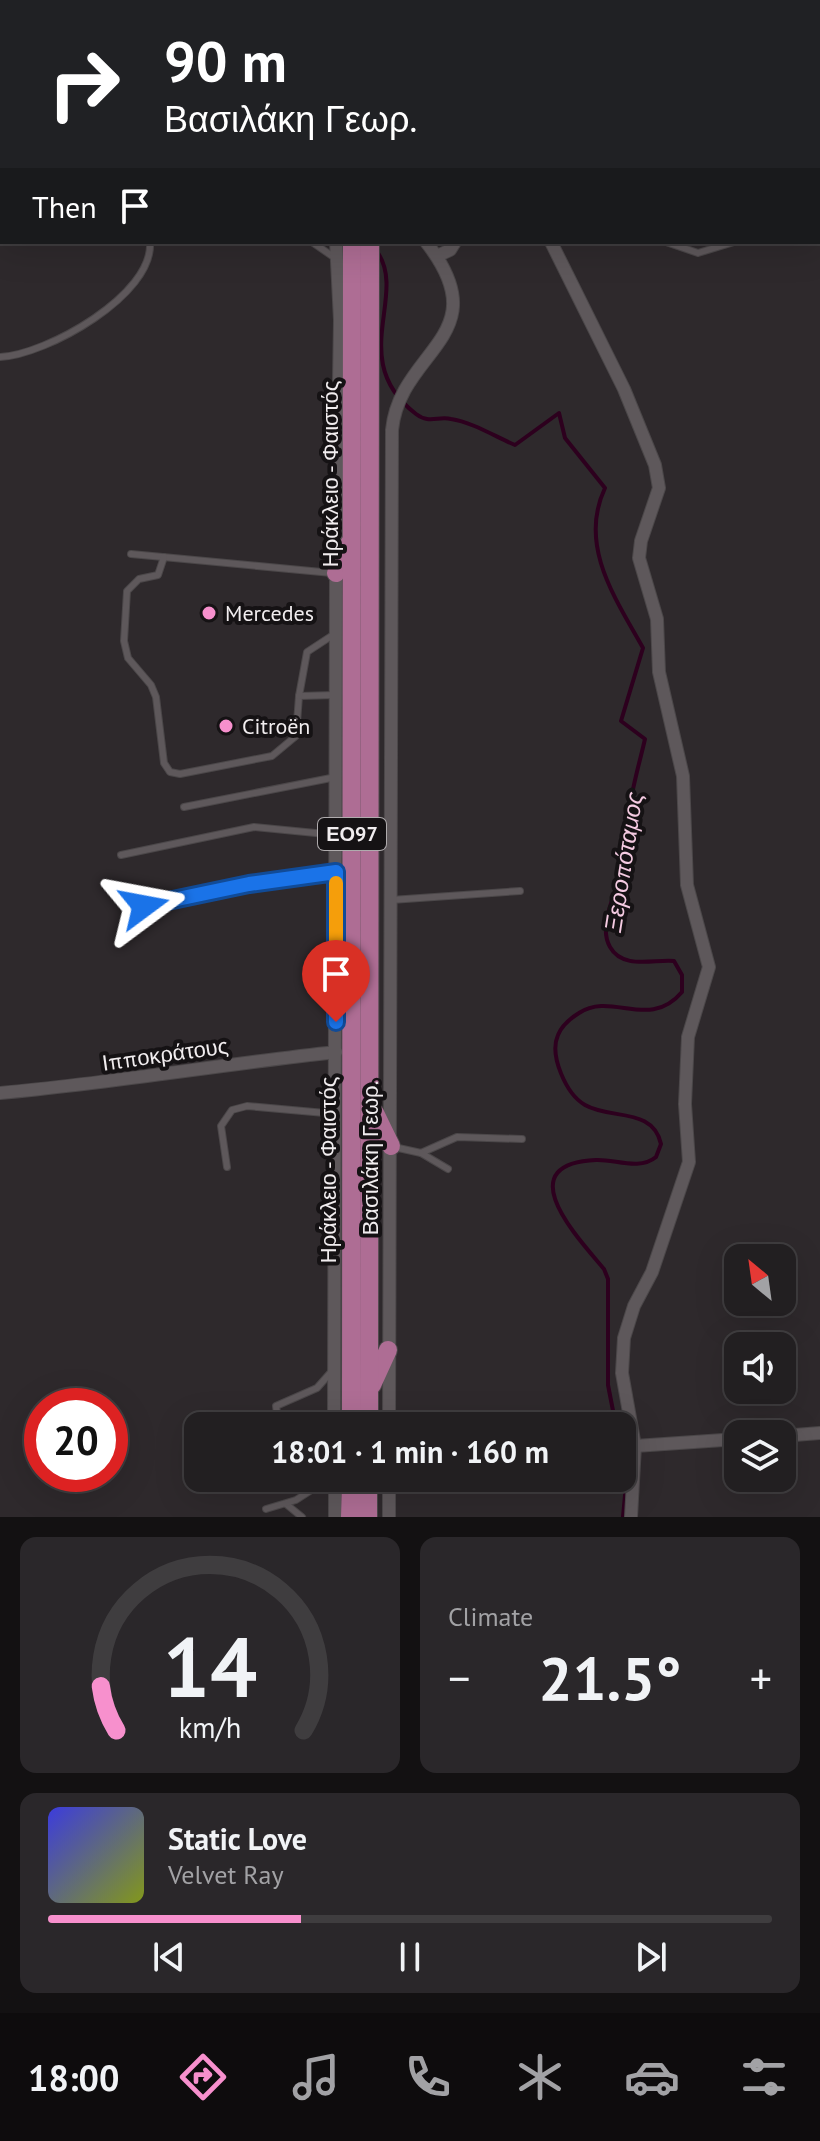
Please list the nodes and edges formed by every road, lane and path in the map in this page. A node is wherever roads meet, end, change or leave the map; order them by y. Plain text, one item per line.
1 (150, 244) edge
2 (315, 244) edge
3 (336, 244) edge
4 (352, 244) edge
5 (371, 244) edge
6 (428, 244) edge
7 (454, 244) edge
8 (552, 244) edge
9 (670, 244) edge
10 (727, 244) edge
11 (437, 256) junction
12 (338, 261) junction
13 (0, 357) edge
14 (353, 529) junction
15 (131, 554) dead end
16 (164, 557) junction
17 (336, 573) junction
18 (336, 633) junction
19 (335, 695) junction
20 (299, 696) junction
21 (336, 777) junction
22 (184, 807) dead end
23 (336, 835) junction
24 (121, 855) dead end
25 (336, 872) junction
26 (520, 891) dead end
27 (390, 900) junction
28 (144, 906) dead end
29 (336, 1052) junction
30 (0, 1093) edge
31 (370, 1103) junction
32 (336, 1114) junction
33 (522, 1139) dead end
34 (391, 1146) junction
35 (421, 1153) junction
36 (227, 1167) dead end
37 (448, 1169) dead end
38 (388, 1350) junction
39 (334, 1368) junction
40 (369, 1395) junction
41 (277, 1412) edge
42 (334, 1412) edge
43 (351, 1412) edge
44 (369, 1412) edge
45 (389, 1412) edge
46 (629, 1412) edge
47 (820, 1433) edge
48 (796, 1435) edge
49 (724, 1440) edge
50 (636, 1446) edge
51 (307, 1492) edge
52 (333, 1492) edge
53 (351, 1492) edge
54 (368, 1492) edge
55 (389, 1492) edge
56 (634, 1492) edge
57 (286, 1504) junction
58 (266, 1509) dead end
59 (302, 1517) edge
60 (335, 1517) edge
61 (350, 1517) edge
62 (368, 1517) edge
63 (389, 1517) edge
64 (631, 1517) edge

1 - 13 lane
2 - 12 lane
3 - 12 street, Βασιλάκη Γεωρ.
4 - 14 main road, Ηράκλειο - Φαιστός / ΕΟ97
5 - 31 main road, Ηράκλειο - Φαιστός / ΕΟ97
6 - 11 street, Βασιλάκη Γεωρ.
7 - 11 street
8 - 46 street
9 - 10 lane
11 - 27 street, Βασιλάκη Γεωρ.
12 - 17 street, Βασιλάκη Γεωρ.
14 - 17 main road
14 - 43 main road, Ηράκλειο - Φαιστός / ΕΟ97
15 - 16 lane
16 - 17 lane
16 - 20 lane
17 - 18 street, Βασιλάκη Γεωρ.
18 - 19 street, Βασιλάκη Γεωρ.
18 - 20 lane
19 - 20 lane
19 - 21 street, Βασιλάκη Γεωρ.
21 - 22 lane
21 - 23 street, Βασιλάκη Γεωρ.
23 - 24 lane
23 - 25 street, Βασιλάκη Γεωρ.
25 - 28 lane
25 - 29 street, Βασιλάκη Γεωρ.
26 - 27 lane
27 - 34 street, Βασιλάκη Γεωρ.
29 - 30 street, Ιπποκράτους
29 - 32 street, Βασιλάκη Γεωρ.
31 - 34 main road
31 - 40 main road, Ηράκλειο - Φαιστός / ΕΟ97
32 - 36 lane
32 - 39 street, Βασιλάκη Γεωρ.
33 - 35 lane
34 - 35 lane
34 - 38 street, Βασιλάκη Γεωρ.
35 - 37 lane
38 - 40 main road
38 - 45 street, Βασιλάκη Γεωρ.
39 - 41 lane
39 - 42 street, Βασιλάκη Γεωρ.
40 - 44 main road, Ηράκλειο - Φαιστός / ΕΟ97
47 - 48 street
49 - 50 street
51 - 57 lane
52 - 60 street
53 - 61 main road
54 - 62 main road
55 - 63 street
56 - 64 street
57 - 58 lane
57 - 59 lane

